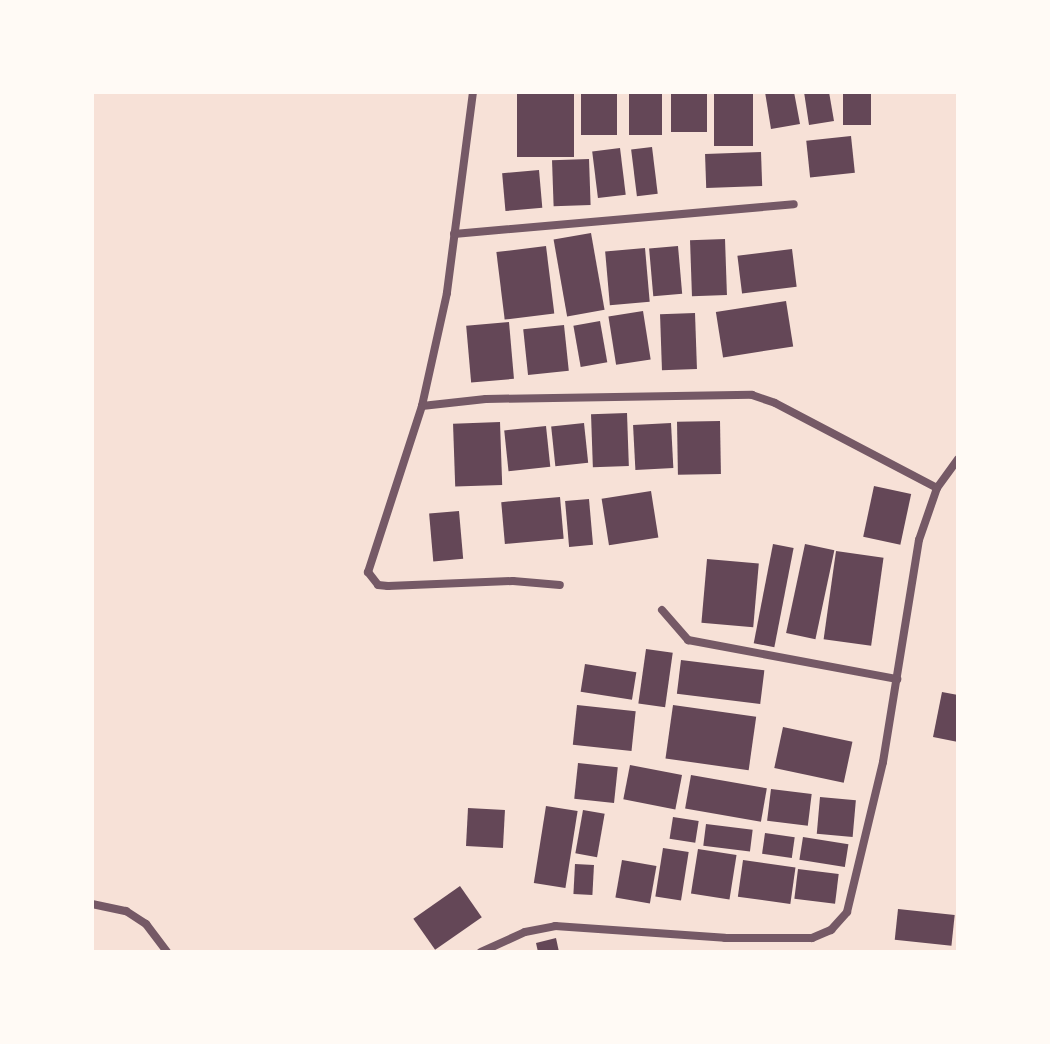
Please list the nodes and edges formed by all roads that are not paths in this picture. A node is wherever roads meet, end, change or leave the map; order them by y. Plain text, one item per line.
1 (473, 92) edge
2 (794, 204) dead end
3 (454, 234) junction
4 (422, 406) junction
5 (958, 459) edge
6 (937, 488) junction
7 (560, 585) dead end
8 (662, 610) dead end
9 (897, 679) junction
10 (92, 904) edge
11 (167, 952) edge
12 (481, 952) edge

1 - 3 street
2 - 3 street
3 - 4 street
4 - 6 street
4 - 7 street
5 - 6 street
6 - 9 street
8 - 9 street
9 - 12 street
10 - 11 street

